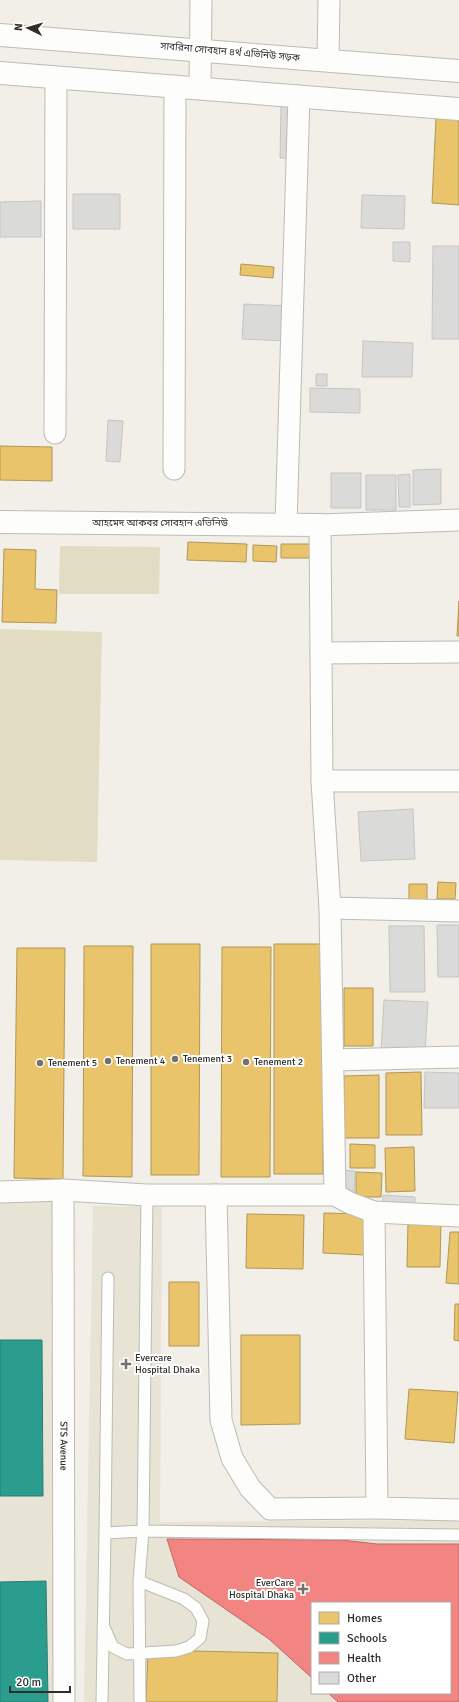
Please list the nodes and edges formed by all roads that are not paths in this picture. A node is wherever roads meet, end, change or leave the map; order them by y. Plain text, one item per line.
1 (201, 0) edge
2 (329, 0) edge
3 (0, 35) edge
4 (201, 50) junction
5 (328, 60) junction
6 (459, 71) edge
7 (0, 73) edge
8 (56, 78) junction
9 (174, 86) junction
10 (200, 88) junction
11 (299, 96) junction
12 (459, 109) edge
13 (54, 433) dead end
14 (174, 469) dead end
15 (459, 520) edge
16 (0, 522) edge
17 (286, 524) junction
18 (320, 524) junction
19 (459, 652) edge
20 (321, 653) junction
21 (322, 781) junction
22 (459, 781) edge
23 (330, 908) junction
24 (459, 911) edge
25 (459, 1057) edge
26 (333, 1060) junction
27 (63, 1190) junction
28 (0, 1192) edge
29 (147, 1195) junction
30 (216, 1195) junction
31 (335, 1195) junction
32 (374, 1212) junction
33 (459, 1216) edge
34 (108, 1278) dead end
35 (377, 1508) junction
36 (459, 1510) edge
37 (143, 1532) junction
38 (105, 1533) junction
39 (459, 1535) edge
40 (139, 1580) junction
41 (103, 1626) junction
42 (141, 1653) junction
43 (64, 1702) edge
44 (102, 1702) edge
45 (140, 1702) edge

1 - 4 street
2 - 5 street
3 - 4 street, সাবরিনা সোবহান ৪র্থ এভিনিউ সড়ক
4 - 5 street, সাবরিনা সোবহান ৪র্থ এভিনিউ সড়ক
4 - 10 street
5 - 6 street, সাবরিনা সোবহান ৪র্থ এভিনিউ সড়ক
7 - 8 street
8 - 9 street
8 - 13 street
9 - 10 street
9 - 14 street
10 - 11 street
11 - 12 street
11 - 17 street
15 - 18 street
16 - 17 street, আহমেদ আকবর সোবহান এভিনিউ
17 - 18 street, আহমেদ আকবর সোবহান এভিনিউ
18 - 20 street
19 - 20 street
20 - 21 street
21 - 22 street
21 - 23 street
23 - 24 street
23 - 26 street
25 - 26 street
26 - 31 street
27 - 28 street
27 - 29 street
27 - 43 street, STS Avenue
29 - 30 street
29 - 37 lane
30 - 31 street
30 - 35 street
31 - 32 street
32 - 33 street
32 - 35 street
34 - 38 lane
35 - 36 street
37 - 38 lane
37 - 39 lane
37 - 40 lane
38 - 41 lane
40 - 42 lane
40 - 42 lane
41 - 42 lane
41 - 44 lane
42 - 45 lane

